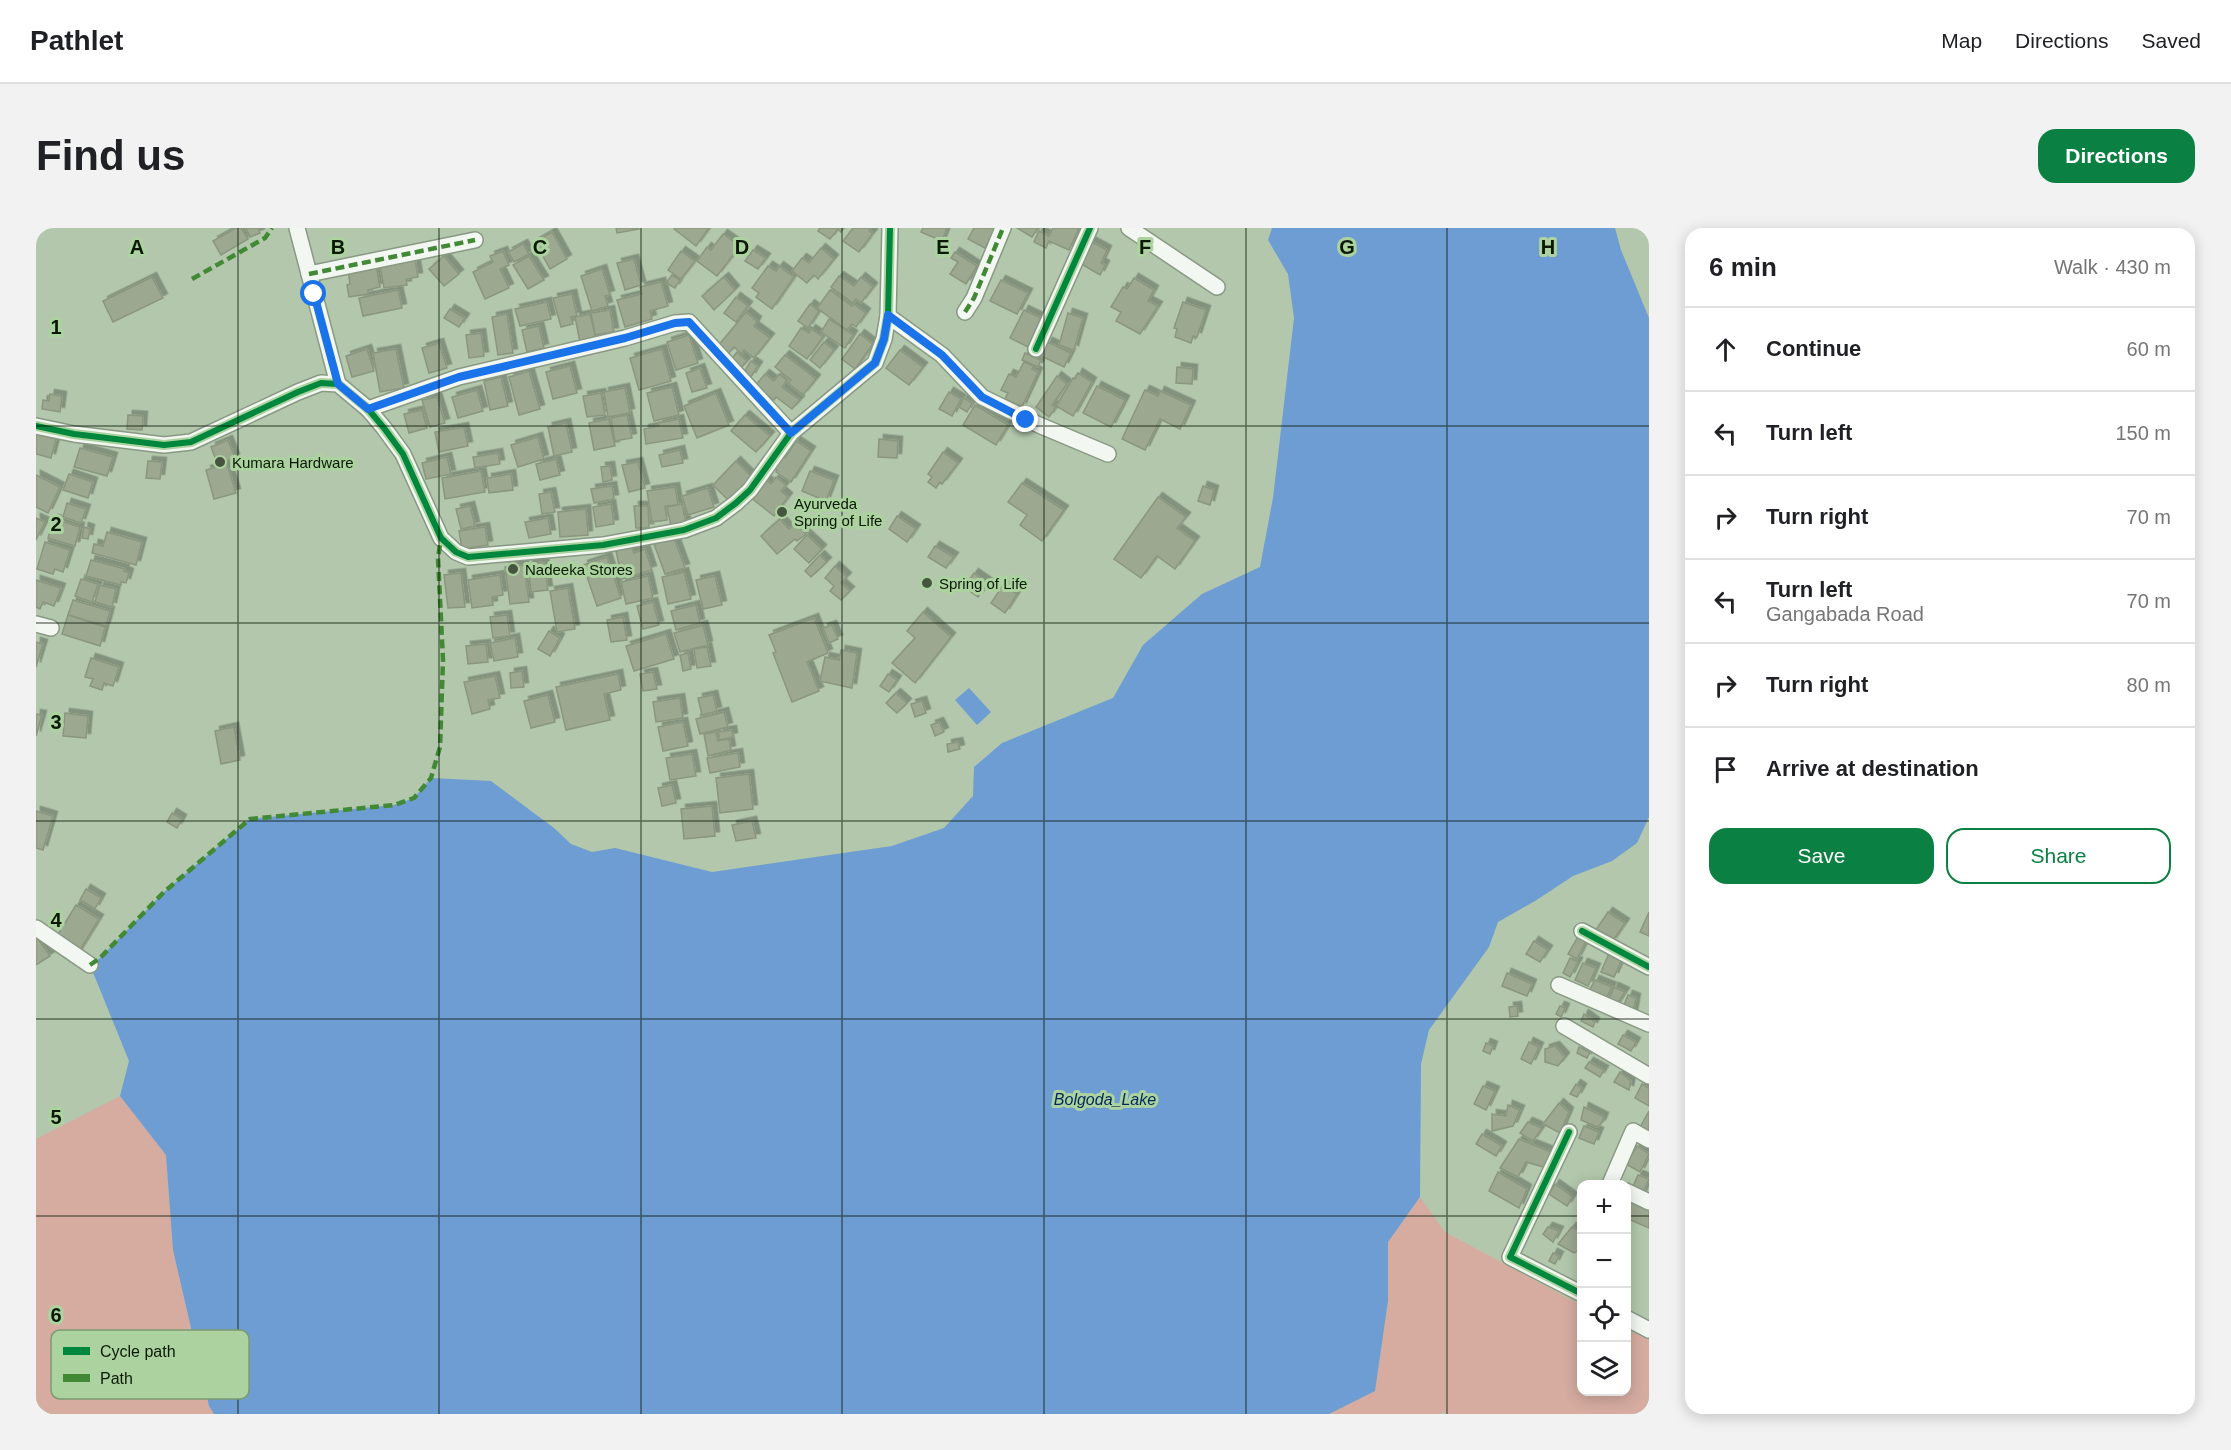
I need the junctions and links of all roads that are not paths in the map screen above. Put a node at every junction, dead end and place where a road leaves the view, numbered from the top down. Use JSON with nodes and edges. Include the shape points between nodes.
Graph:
{"nodes":[{"id":1,"x":297,"y":228,"type":"edge"},
{"id":2,"x":890,"y":228,"type":"edge"},
{"id":3,"x":1003,"y":228,"type":"edge"},
{"id":4,"x":1090,"y":228,"type":"edge"},
{"id":5,"x":1130,"y":228,"type":"edge"},
{"id":6,"x":475,"y":240,"type":"dead end"},
{"id":7,"x":309,"y":273,"type":"junction"},
{"id":8,"x":1217,"y":288,"type":"dead end"},
{"id":9,"x":965,"y":312,"type":"dead end"},
{"id":10,"x":888,"y":315,"type":"junction"},
{"id":11,"x":1036,"y":349,"type":"dead end"},
{"id":12,"x":338,"y":384,"type":"junction"},
{"id":13,"x":368,"y":409,"type":"junction"},
{"id":14,"x":36,"y":426,"type":"edge"},
{"id":15,"x":791,"y":433,"type":"junction"},
{"id":16,"x":1108,"y":454,"type":"dead end"},
{"id":17,"x":36,"y":928,"type":"edge"},
{"id":18,"x":1582,"y":931,"type":"dead end"},
{"id":19,"x":90,"y":965,"type":"dead end"},
{"id":20,"x":1649,"y":967,"type":"edge"},
{"id":21,"x":1559,"y":985,"type":"dead end"},
{"id":22,"x":1649,"y":1024,"type":"edge"},
{"id":23,"x":1564,"y":1026,"type":"dead end"},
{"id":24,"x":1649,"y":1077,"type":"edge"},
{"id":25,"x":1569,"y":1132,"type":"dead end"},
{"id":26,"x":1649,"y":1140,"type":"edge"},
{"id":27,"x":1613,"y":1180,"type":"edge"},
{"id":28,"x":1631,"y":1193,"type":"edge"},
{"id":29,"x":1649,"y":1202,"type":"edge"},
{"id":30,"x":1577,"y":1292,"type":"edge"},
{"id":31,"x":1631,"y":1321,"type":"edge"},
{"id":32,"x":1649,"y":1330,"type":"edge"}],
"edges":[{"from":1,"to":7,"type":"street"},
{"from":2,"to":10,"type":"street"},
{"from":3,"to":9,"type":"street"},
{"from":4,"to":11,"type":"street"},
{"from":5,"to":8,"type":"street"},
{"from":6,"to":7,"type":"street"},
{"from":7,"to":12,"type":"street"},
{"from":10,"to":15,"type":"street","via":[[875,363]]},
{"from":10,"to":16,"type":"street","via":[[942,355],[982,397]]},
{"from":12,"to":13,"type":"street"},
{"from":12,"to":14,"type":"street","via":[[321,383],[298,392],[192,442],[164,445]]},
{"from":13,"to":15,"type":"street","via":[[459,377],[689,322]]},
{"from":13,"to":15,"type":"street","via":[[403,454],[441,538],[468,557],[603,545],[684,530],[716,518],[750,490]]},
{"from":17,"to":19,"type":"street"},
{"from":18,"to":20,"type":"street"},
{"from":21,"to":22,"type":"street"},
{"from":23,"to":24,"type":"street"},
{"from":25,"to":30,"type":"street","via":[[1510,1257]]},
{"from":26,"to":27,"type":"street","via":[[1633,1131]]},
{"from":28,"to":29,"type":"street"},
{"from":31,"to":32,"type":"street"}]}
